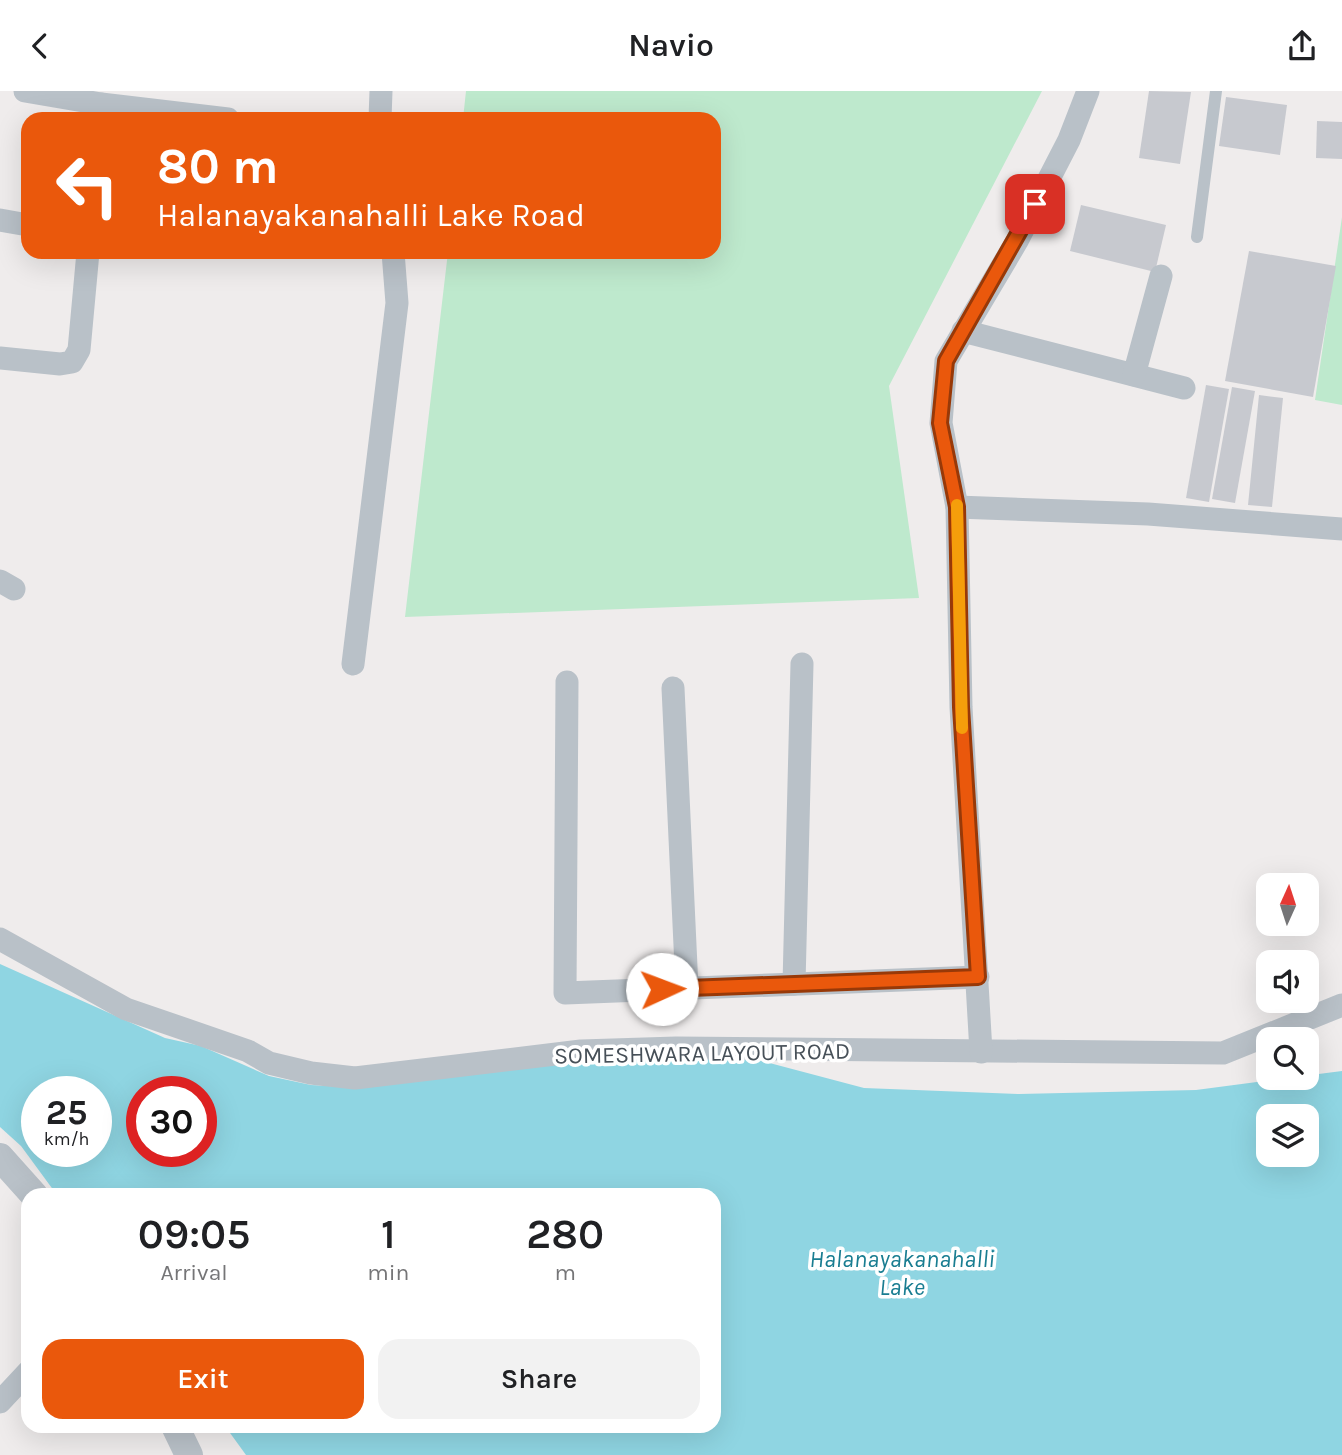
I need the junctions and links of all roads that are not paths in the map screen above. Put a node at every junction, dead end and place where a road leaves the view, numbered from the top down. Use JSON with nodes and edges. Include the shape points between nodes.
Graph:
{"nodes":[{"id":1,"x":26,"y":91,"type":"edge"},
{"id":2,"x":381,"y":91,"type":"edge"},
{"id":3,"x":1088,"y":91,"type":"edge"},
{"id":4,"x":1216,"y":91,"type":"edge"},
{"id":5,"x":100,"y":111,"type":"edge"},
{"id":6,"x":380,"y":112,"type":"edge"},
{"id":7,"x":0,"y":220,"type":"edge"},
{"id":8,"x":21,"y":224,"type":"edge"},
{"id":9,"x":1197,"y":237,"type":"dead end"},
{"id":10,"x":87,"y":259,"type":"edge"},
{"id":11,"x":394,"y":259,"type":"edge"},
{"id":12,"x":1161,"y":276,"type":"dead end"},
{"id":13,"x":963,"y":331,"type":"junction"},
{"id":14,"x":0,"y":358,"type":"edge"},
{"id":15,"x":1134,"y":375,"type":"junction"},
{"id":16,"x":1184,"y":388,"type":"dead end"},
{"id":17,"x":957,"y":507,"type":"junction"},
{"id":18,"x":1342,"y":529,"type":"edge"},
{"id":19,"x":353,"y":664,"type":"dead end"},
{"id":20,"x":802,"y":664,"type":"dead end"},
{"id":21,"x":568,"y":682,"type":"dead end"},
{"id":22,"x":673,"y":688,"type":"dead end"},
{"id":23,"x":0,"y":939,"type":"edge"},
{"id":24,"x":978,"y":977,"type":"junction"},
{"id":25,"x":794,"y":984,"type":"junction"},
{"id":26,"x":687,"y":988,"type":"junction"},
{"id":27,"x":1342,"y":1005,"type":"edge"},
{"id":28,"x":981,"y":1052,"type":"junction"},
{"id":29,"x":0,"y":1157,"type":"edge"},
{"id":30,"x":28,"y":1188,"type":"edge"},
{"id":31,"x":21,"y":1380,"type":"edge"},
{"id":32,"x":0,"y":1402,"type":"edge"},
{"id":33,"x":178,"y":1433,"type":"edge"},
{"id":34,"x":189,"y":1455,"type":"edge"}],
"edges":[{"from":1,"to":5,"type":"street"},
{"from":2,"to":6,"type":"street"},
{"from":3,"to":13,"type":"street","via":[[1069,140],[1017,240]]},
{"from":4,"to":9,"type":"lane"},
{"from":7,"to":8,"type":"street"},
{"from":10,"to":14,"type":"street","via":[[79,350],[72,362]]},
{"from":11,"to":19,"type":"street","via":[[397,303]]},
{"from":12,"to":15,"type":"street"},
{"from":13,"to":15,"type":"street"},
{"from":13,"to":17,"type":"street","via":[[946,361],[940,423]]},
{"from":15,"to":16,"type":"street"},
{"from":17,"to":18,"type":"street","via":[[1147,514]]},
{"from":17,"to":24,"type":"street","via":[[961,707]]},
{"from":20,"to":25,"type":"street"},
{"from":21,"to":26,"type":"street","via":[[565,992]]},
{"from":22,"to":26,"type":"street"},
{"from":23,"to":28,"type":"street","name":"SOMESHWARA LAYOUT ROAD","via":[[126,1009],[248,1051],[269,1063],[311,1073],[355,1077],[581,1051],[768,1047]]},
{"from":24,"to":25,"type":"street"},
{"from":24,"to":28,"type":"street"},
{"from":25,"to":26,"type":"street"},
{"from":27,"to":28,"type":"street","name":"SOMESHWARA LAYOUT ROAD","via":[[1223,1053]]},
{"from":29,"to":30,"type":"street"},
{"from":31,"to":32,"type":"street"},
{"from":33,"to":34,"type":"street"}]}
